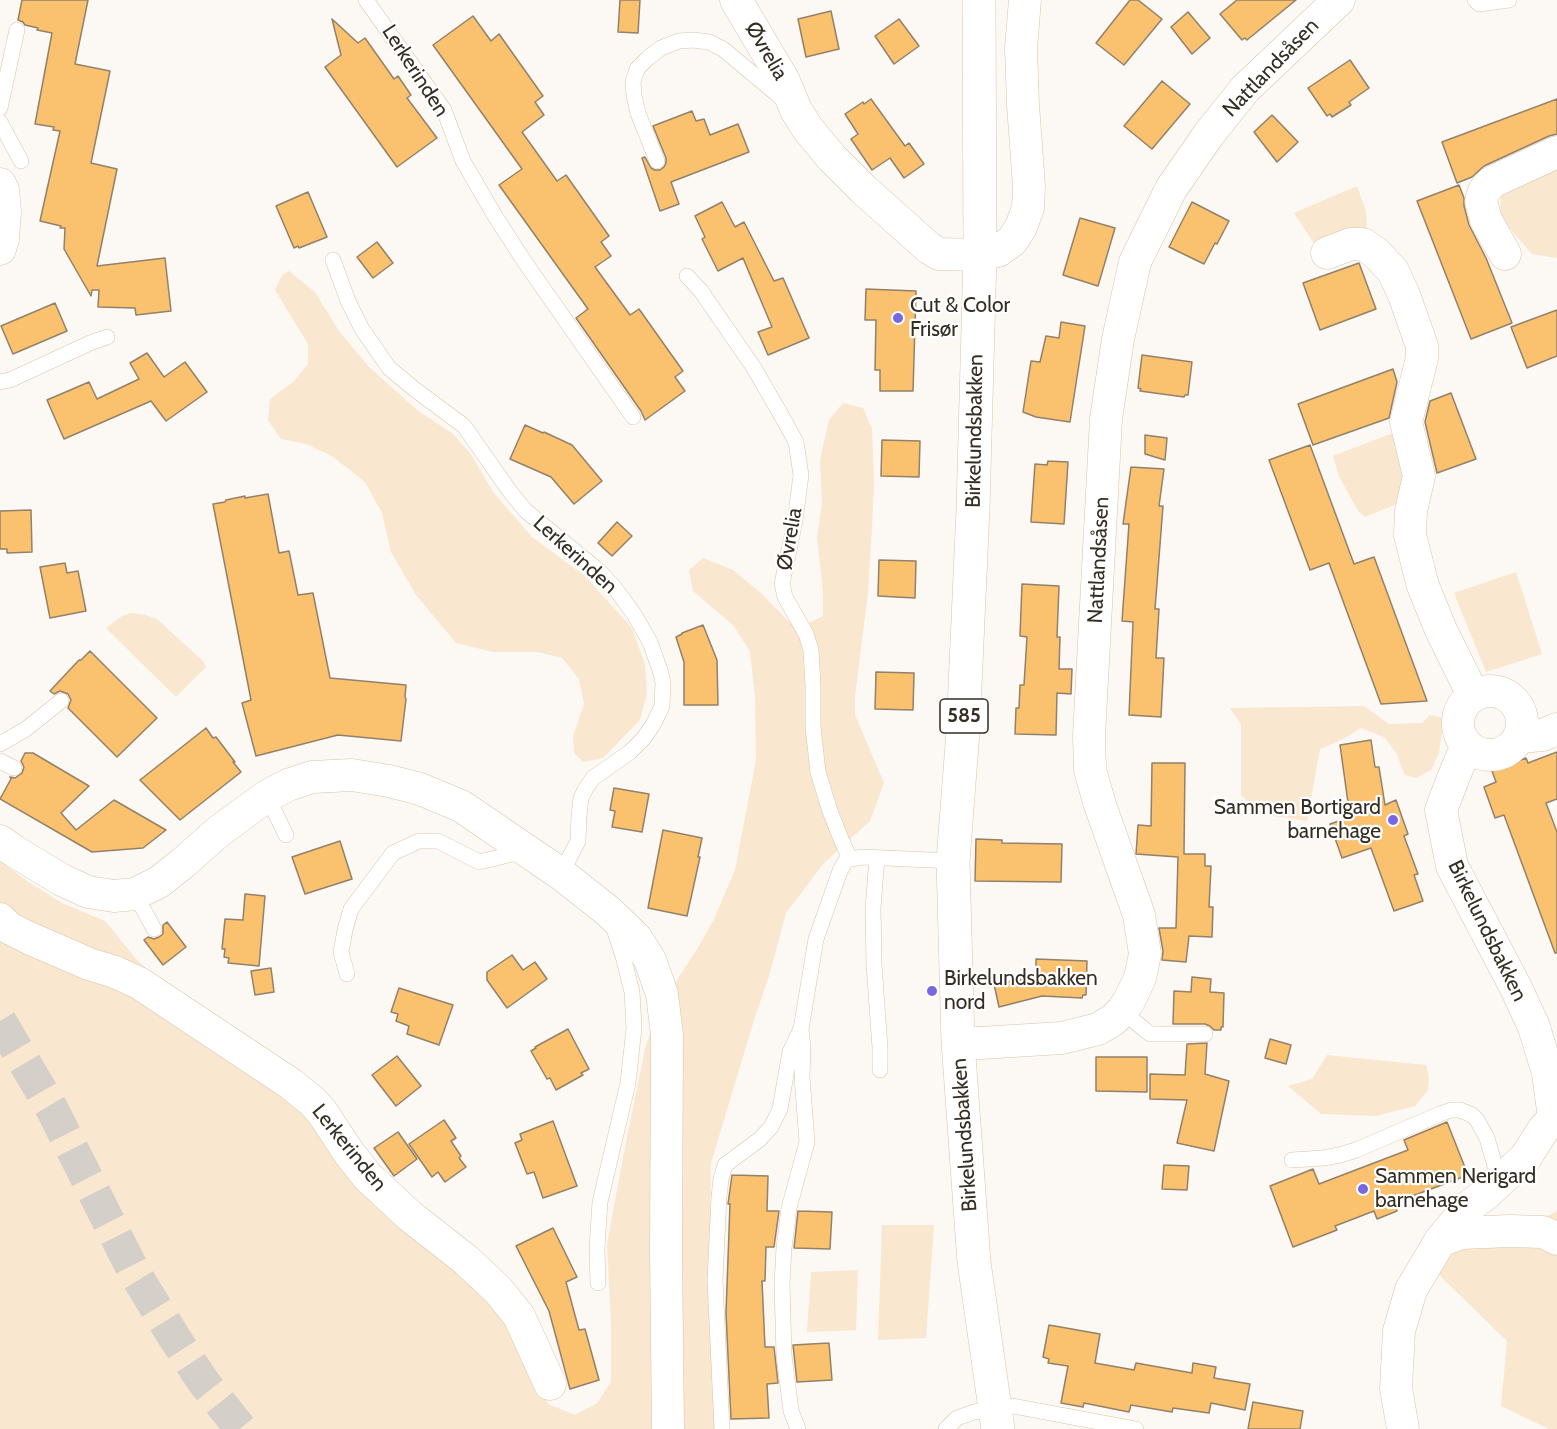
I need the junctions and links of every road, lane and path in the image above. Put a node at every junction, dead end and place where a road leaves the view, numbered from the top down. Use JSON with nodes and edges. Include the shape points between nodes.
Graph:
{"nodes":[{"id":1,"x":366,"y":0,"type":"edge"},
{"id":2,"x":736,"y":0,"type":"edge"},
{"id":3,"x":979,"y":0,"type":"edge"},
{"id":4,"x":1025,"y":0,"type":"edge"},
{"id":5,"x":1339,"y":0,"type":"edge"},
{"id":6,"x":1475,"y":0,"type":"edge"},
{"id":7,"x":1509,"y":0,"type":"edge"},
{"id":8,"x":17,"y":30,"type":"dead end"},
{"id":9,"x":0,"y":108,"type":"edge"},
{"id":10,"x":796,"y":110,"type":"junction"},
{"id":11,"x":0,"y":122,"type":"edge"},
{"id":12,"x":1557,"y":152,"type":"edge"},
{"id":13,"x":21,"y":161,"type":"dead end"},
{"id":14,"x":657,"y":161,"type":"dead end"},
{"id":15,"x":0,"y":184,"type":"edge"},
{"id":16,"x":0,"y":249,"type":"edge"},
{"id":17,"x":1327,"y":254,"type":"dead end"},
{"id":18,"x":1505,"y":254,"type":"dead end"},
{"id":19,"x":980,"y":255,"type":"junction"},
{"id":20,"x":333,"y":261,"type":"dead end"},
{"id":21,"x":687,"y":276,"type":"dead end"},
{"id":22,"x":107,"y":337,"type":"dead end"},
{"id":23,"x":0,"y":382,"type":"edge"},
{"id":24,"x":633,"y":417,"type":"dead end"},
{"id":25,"x":1473,"y":696,"type":"junction"},
{"id":26,"x":61,"y":700,"type":"dead end"},
{"id":27,"x":1557,"y":729,"type":"edge"},
{"id":28,"x":1520,"y":737,"type":"junction"},
{"id":29,"x":0,"y":744,"type":"edge"},
{"id":30,"x":1467,"y":745,"type":"junction"},
{"id":31,"x":0,"y":761,"type":"edge"},
{"id":32,"x":14,"y":768,"type":"dead end"},
{"id":33,"x":267,"y":796,"type":"junction"},
{"id":34,"x":286,"y":835,"type":"dead end"},
{"id":35,"x":527,"y":851,"type":"junction"},
{"id":36,"x":5,"y":855,"type":"edge"},
{"id":37,"x":877,"y":858,"type":"junction"},
{"id":38,"x":850,"y":859,"type":"junction"},
{"id":39,"x":953,"y":861,"type":"junction"},
{"id":40,"x":561,"y":874,"type":"junction"},
{"id":41,"x":135,"y":894,"type":"junction"},
{"id":42,"x":608,"y":911,"type":"junction"},
{"id":43,"x":0,"y":919,"type":"edge"},
{"id":44,"x":154,"y":929,"type":"dead end"},
{"id":45,"x":347,"y":974,"type":"dead end"},
{"id":46,"x":1122,"y":1011,"type":"junction"},
{"id":47,"x":801,"y":1029,"type":"junction"},
{"id":48,"x":1205,"y":1034,"type":"dead end"},
{"id":49,"x":958,"y":1042,"type":"junction"},
{"id":50,"x":880,"y":1070,"type":"dead end"},
{"id":51,"x":1555,"y":1118,"type":"edge"},
{"id":52,"x":1292,"y":1160,"type":"dead end"},
{"id":53,"x":1487,"y":1193,"type":"junction"},
{"id":54,"x":1557,"y":1239,"type":"edge"},
{"id":55,"x":1440,"y":1241,"type":"junction"},
{"id":56,"x":598,"y":1283,"type":"dead end"},
{"id":57,"x":550,"y":1384,"type":"dead end"},
{"id":58,"x":996,"y":1419,"type":"edge"},
{"id":59,"x":668,"y":1429,"type":"edge"},
{"id":60,"x":722,"y":1429,"type":"edge"},
{"id":61,"x":798,"y":1429,"type":"edge"},
{"id":62,"x":946,"y":1429,"type":"edge"},
{"id":63,"x":1136,"y":1429,"type":"edge"},
{"id":64,"x":1403,"y":1429,"type":"edge"}],
"edges":[{"from":1,"to":24,"type":"lane","name":"Lerkerinden","via":[[444,110],[463,161],[495,216]]},
{"from":2,"to":10,"type":"street","name":"Øvrelia","via":[[784,81]]},
{"from":3,"to":19,"type":"main road","name":"Birkelundsbakken","number":"585"},
{"from":4,"to":19,"type":"street","via":[[1021,48],[1028,208],[1012,241],[998,251]]},
{"from":5,"to":46,"type":"street","name":"Nattlandsåsen","via":[[1245,89],[1171,189],[1135,262],[1118,339],[1106,419],[1089,736],[1090,770],[1139,915],[1145,954],[1140,978]]},
{"from":6,"to":7,"type":"lane","via":[[1479,4]]},
{"from":8,"to":9,"type":"lane"},
{"from":10,"to":14,"type":"lane","via":[[723,49],[709,42],[679,41],[648,58],[637,69],[633,82],[638,113]]},
{"from":10,"to":19,"type":"street","name":"Øvrelia","via":[[832,158],[929,248],[939,254]]},
{"from":11,"to":13,"type":"lane"},
{"from":12,"to":18,"type":"street","via":[[1492,182],[1484,191],[1481,201],[1486,220]]},
{"from":15,"to":16,"type":"street","via":[[4,212]]},
{"from":17,"to":25,"type":"street","via":[[1352,244],[1363,244],[1376,253],[1393,271],[1422,346],[1406,423],[1419,476],[1410,535],[1423,586]]},
{"from":19,"to":39,"type":"main road","name":"Birkelundsbakken","number":"585","via":[[965,696]]},
{"from":20,"to":40,"type":"lane","name":"Lerkerinden","via":[[352,310],[389,368],[464,426],[526,511],[614,587],[650,642],[663,683],[662,706],[643,739],[593,778],[586,788],[581,798],[578,841]]},
{"from":21,"to":38,"type":"lane","name":"Øvrelia","via":[[754,368],[796,442],[801,475],[782,584],[811,650],[818,772]]},
{"from":22,"to":23,"type":"lane"},
{"from":25,"to":28,"type":"street","via":[[1493,691],[1512,699],[1522,716]]},
{"from":25,"to":30,"type":"street","via":[[1459,719]]},
{"from":26,"to":29,"type":"lane","via":[[26,729]]},
{"from":27,"to":28,"type":"street"},
{"from":28,"to":30,"type":"street","via":[[1514,745],[1496,754],[1485,754]]},
{"from":30,"to":51,"type":"street","name":"Birkelundsbakken","via":[[1441,810],[1452,866],[1534,1027],[1548,1073]]},
{"from":31,"to":32,"type":"lane"},
{"from":33,"to":34,"type":"lane"},
{"from":33,"to":35,"type":"street","via":[[312,777],[352,775],[389,781],[460,806]]},
{"from":33,"to":41,"type":"street","via":[[218,831],[159,882]]},
{"from":35,"to":40,"type":"street"},
{"from":35,"to":45,"type":"lane","via":[[479,862],[438,841],[419,841],[393,853],[351,909],[341,952]]},
{"from":36,"to":41,"type":"street","via":[[88,892]]},
{"from":37,"to":38,"type":"lane"},
{"from":37,"to":39,"type":"lane"},
{"from":37,"to":50,"type":"lane","via":[[873,908]]},
{"from":38,"to":47,"type":"lane","via":[[840,871],[819,928]]},
{"from":39,"to":49,"type":"main road","name":"Birkelundsbakken","number":"585"},
{"from":40,"to":42,"type":"street"},
{"from":41,"to":44,"type":"lane"},
{"from":42,"to":56,"type":"lane","via":[[632,992],[634,1028],[628,1083],[600,1202]]},
{"from":42,"to":59,"type":"street","via":[[636,938],[650,960],[663,994],[667,1035]]},
{"from":43,"to":57,"type":"street","name":"Lerkerinden","via":[[29,938],[139,983],[312,1101],[368,1177],[498,1290],[519,1316]]},
{"from":46,"to":48,"type":"lane","via":[[1149,1034]]},
{"from":46,"to":49,"type":"street","name":"Nattlandsåsen","via":[[1098,1029],[1062,1038]]},
{"from":47,"to":60,"type":"lane","via":[[790,1052],[780,1109],[771,1127],[725,1165],[721,1179],[715,1280]]},
{"from":47,"to":61,"type":"lane","via":[[807,1142],[789,1208],[782,1284],[784,1355],[791,1411]]},
{"from":49,"to":58,"type":"main road","name":"Birkelundsbakken","number":"585","via":[[974,1262]]},
{"from":51,"to":53,"type":"street","name":"Birkelundsbakken","via":[[1526,1157]]},
{"from":52,"to":53,"type":"lane","via":[[1331,1157],[1356,1150],[1440,1114],[1460,1110],[1477,1120],[1487,1138],[1495,1176]]},
{"from":53,"to":55,"type":"street","name":"Birkelundsbakken","via":[[1468,1207]]},
{"from":54,"to":55,"type":"street","via":[[1543,1232],[1510,1231],[1461,1233]]},
{"from":55,"to":64,"type":"street","name":"Birkelundsbakken","via":[[1411,1290],[1399,1331],[1396,1388]]},
{"from":58,"to":62,"type":"lane","via":[[957,1418]]},
{"from":58,"to":63,"type":"lane","via":[[1013,1406]]}]}
